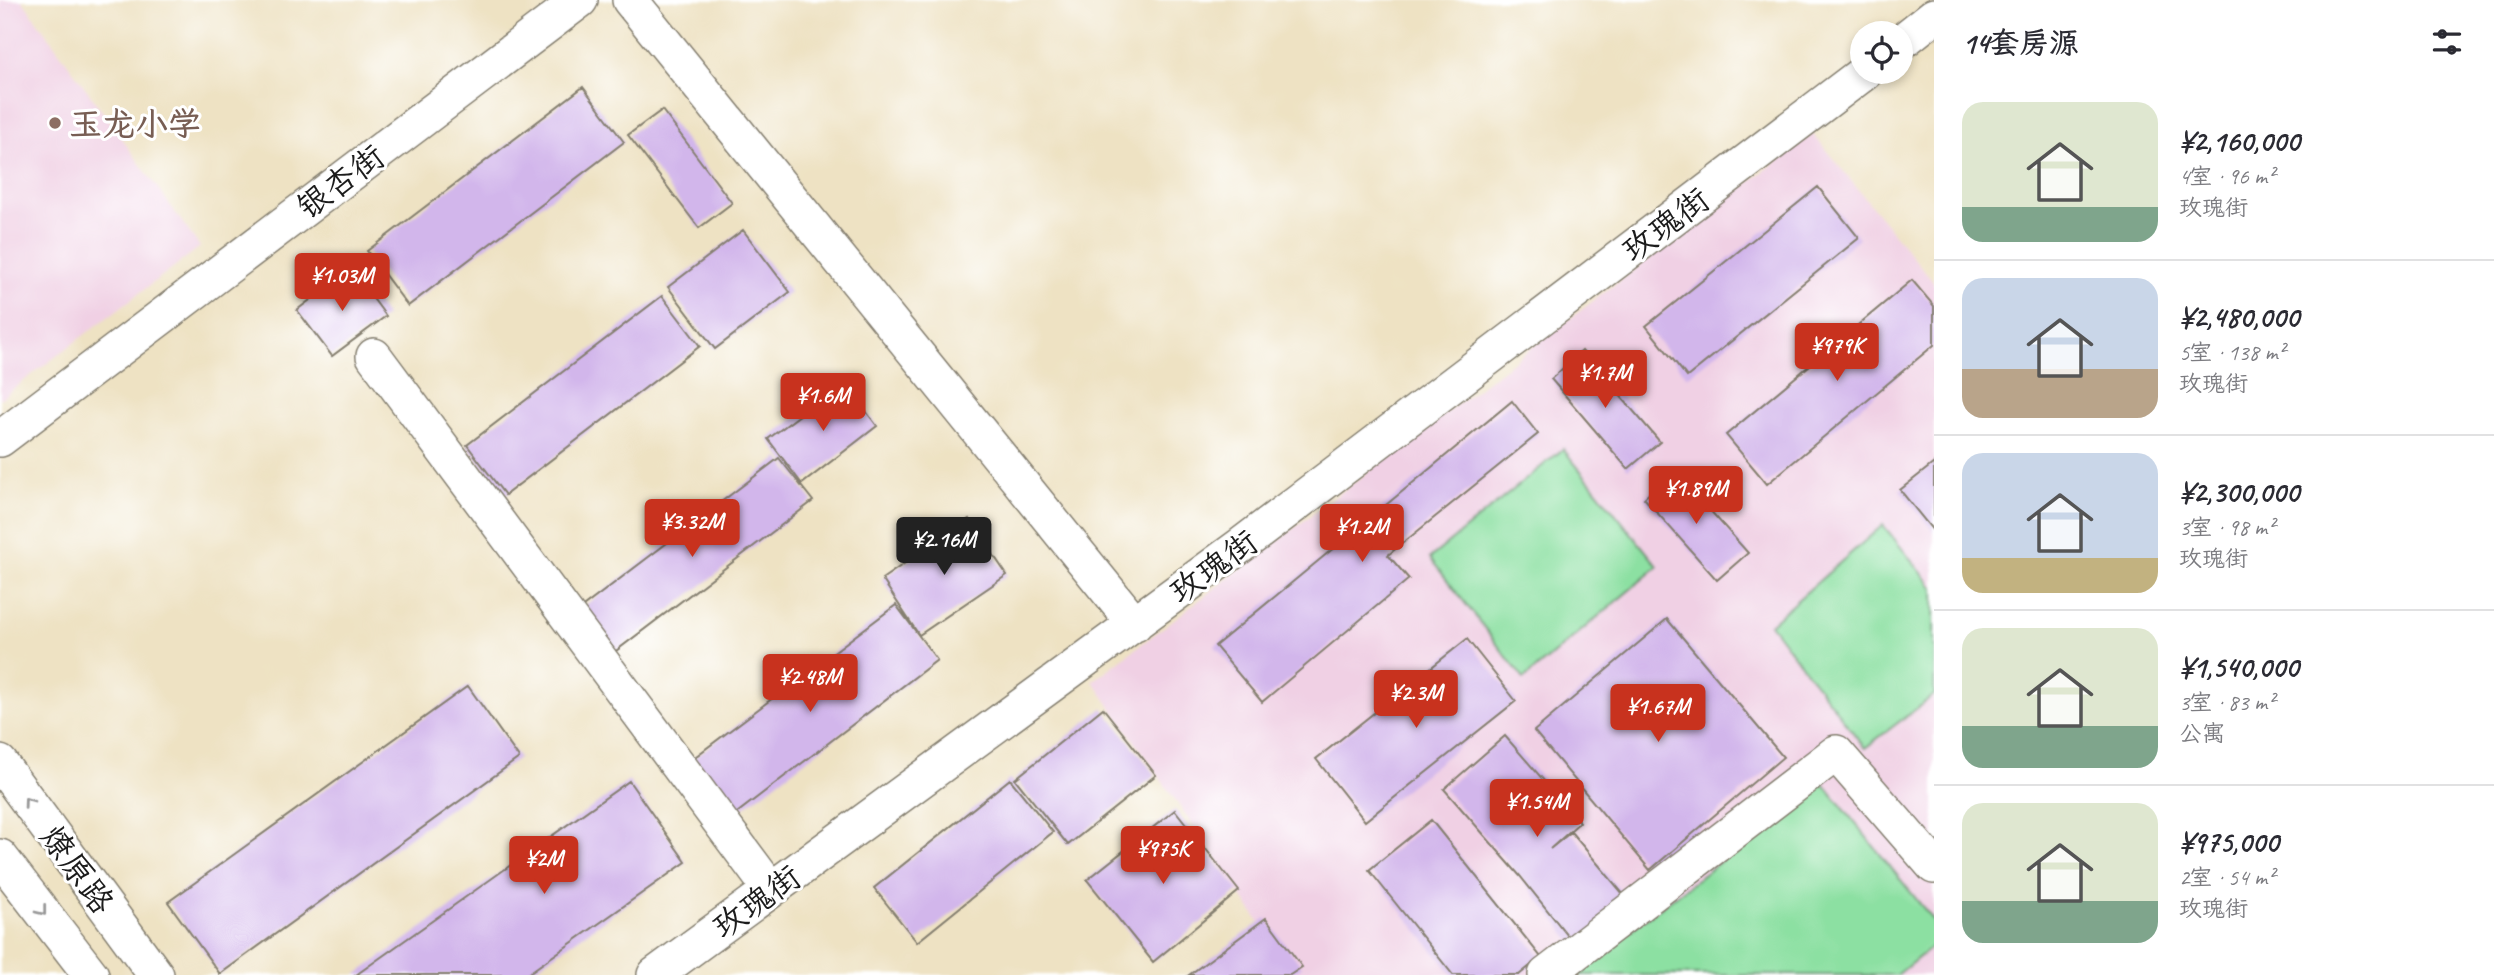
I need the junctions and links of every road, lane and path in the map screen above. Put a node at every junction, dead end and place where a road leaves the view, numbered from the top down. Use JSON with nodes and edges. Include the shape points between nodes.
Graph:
{"nodes":[{"id":1,"x":580,"y":0,"type":"edge"},
{"id":2,"x":630,"y":0,"type":"edge"},
{"id":3,"x":1934,"y":16,"type":"edge"},
{"id":4,"x":1913,"y":33,"type":"edge"},
{"id":5,"x":1850,"y":83,"type":"edge"},
{"id":6,"x":374,"y":356,"type":"dead end"},
{"id":7,"x":0,"y":439,"type":"edge"},
{"id":8,"x":1135,"y":624,"type":"junction"},
{"id":9,"x":0,"y":763,"type":"edge"},
{"id":10,"x":0,"y":856,"type":"edge"},
{"id":11,"x":1934,"y":866,"type":"edge"},
{"id":12,"x":771,"y":890,"type":"junction"},
{"id":13,"x":91,"y":975,"type":"edge"},
{"id":14,"x":156,"y":975,"type":"edge"},
{"id":15,"x":655,"y":975,"type":"edge"},
{"id":16,"x":1546,"y":975,"type":"edge"}],
"edges":[{"from":1,"to":7,"type":"street","name":"银杏街"},
{"from":2,"to":8,"type":"street"},
{"from":3,"to":4,"type":"street"},
{"from":5,"to":8,"type":"street","name":"玫瑰街"},
{"from":6,"to":12,"type":"street"},
{"from":8,"to":12,"type":"street","name":"玫瑰街"},
{"from":14,"to":9,"type":"street","name":"燎原路","one_way":true},
{"from":10,"to":13,"type":"street","name":"燎原路","one_way":true},
{"from":11,"to":16,"type":"street","via":[[1836,753]]},
{"from":12,"to":15,"type":"street","name":"玫瑰街"}]}
